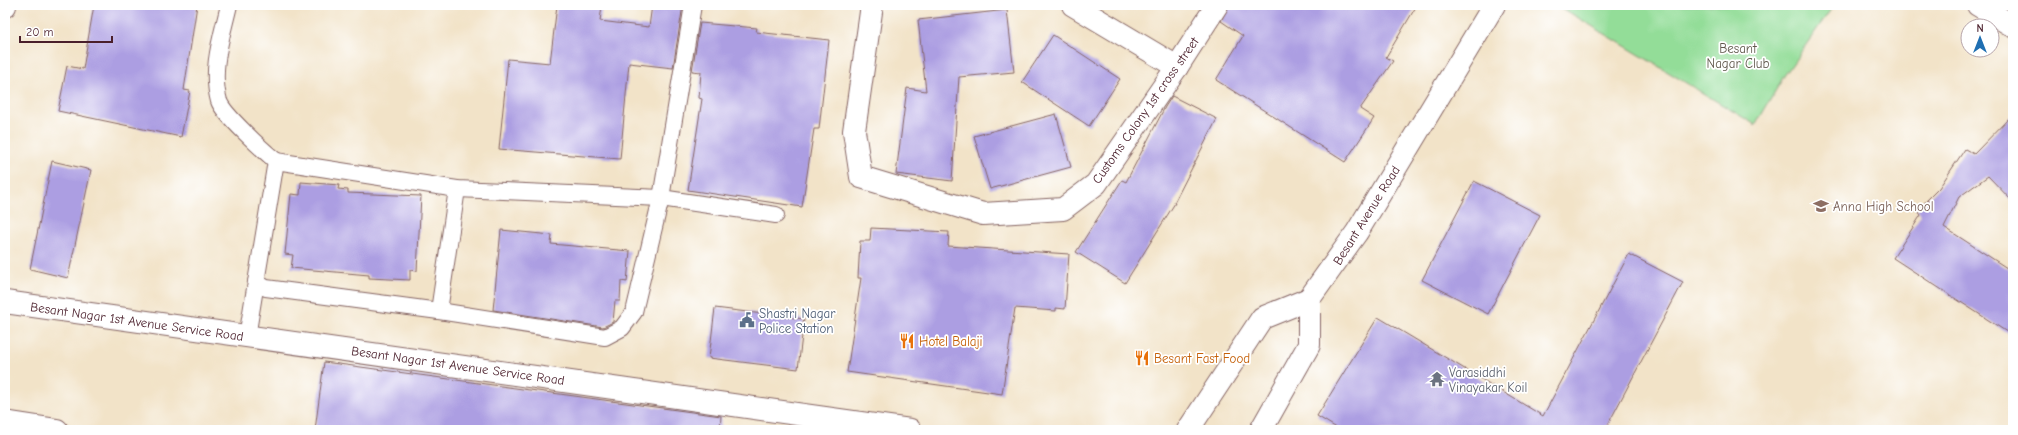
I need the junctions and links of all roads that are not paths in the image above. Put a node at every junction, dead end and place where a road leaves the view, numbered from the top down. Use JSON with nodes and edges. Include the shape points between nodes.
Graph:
{"nodes":[{"id":1,"x":229,"y":5,"type":"edge"},
{"id":2,"x":693,"y":5,"type":"edge"},
{"id":3,"x":872,"y":5,"type":"edge"},
{"id":4,"x":1073,"y":5,"type":"edge"},
{"id":5,"x":1217,"y":5,"type":"edge"},
{"id":6,"x":1494,"y":5,"type":"edge"},
{"id":7,"x":1978,"y":5,"type":"edge"},
{"id":8,"x":2013,"y":26,"type":"edge"},
{"id":9,"x":1178,"y":67,"type":"junction"},
{"id":10,"x":276,"y":161,"type":"junction"},
{"id":11,"x":457,"y":189,"type":"junction"},
{"id":12,"x":661,"y":198,"type":"junction"},
{"id":13,"x":776,"y":215,"type":"dead end"},
{"id":14,"x":256,"y":282,"type":"junction"},
{"id":15,"x":1309,"y":299,"type":"junction"},
{"id":16,"x":5,"y":302,"type":"edge"},
{"id":17,"x":439,"y":311,"type":"junction"},
{"id":18,"x":247,"y":337,"type":"junction"},
{"id":19,"x":5,"y":422,"type":"edge"},
{"id":20,"x":57,"y":430,"type":"edge"},
{"id":21,"x":910,"y":430,"type":"edge"},
{"id":22,"x":1188,"y":430,"type":"edge"},
{"id":23,"x":1261,"y":430,"type":"edge"}],
"edges":[{"from":1,"to":10,"type":"lane","via":[[215,63],[219,102],[242,129]]},
{"from":2,"to":12,"type":"lane"},
{"from":3,"to":9,"type":"street","name":"Customs Colony 1st cross street","via":[[854,131],[861,177],[984,214],[1063,209],[1096,184]]},
{"from":4,"to":9,"type":"street"},
{"from":5,"to":9,"type":"street","name":"Customs Colony 1st cross street"},
{"from":6,"to":15,"type":"street","name":"Besant Avenue Road","via":[[1357,232]]},
{"from":7,"to":8,"type":"street"},
{"from":10,"to":11,"type":"lane"},
{"from":10,"to":14,"type":"lane"},
{"from":11,"to":12,"type":"lane"},
{"from":11,"to":17,"type":"lane"},
{"from":12,"to":13,"type":"lane"},
{"from":12,"to":17,"type":"lane","via":[[634,312],[622,328],[605,337]]},
{"from":14,"to":17,"type":"lane","via":[[266,288]]},
{"from":14,"to":18,"type":"lane"},
{"from":15,"to":22,"type":"street","via":[[1262,318]]},
{"from":15,"to":23,"type":"street","via":[[1309,345]]},
{"from":16,"to":18,"type":"street","name":"Besant Nagar 1st Avenue Service Road"},
{"from":18,"to":21,"type":"street","name":"Besant Nagar 1st Avenue Service Road"},
{"from":19,"to":20,"type":"street"}]}
